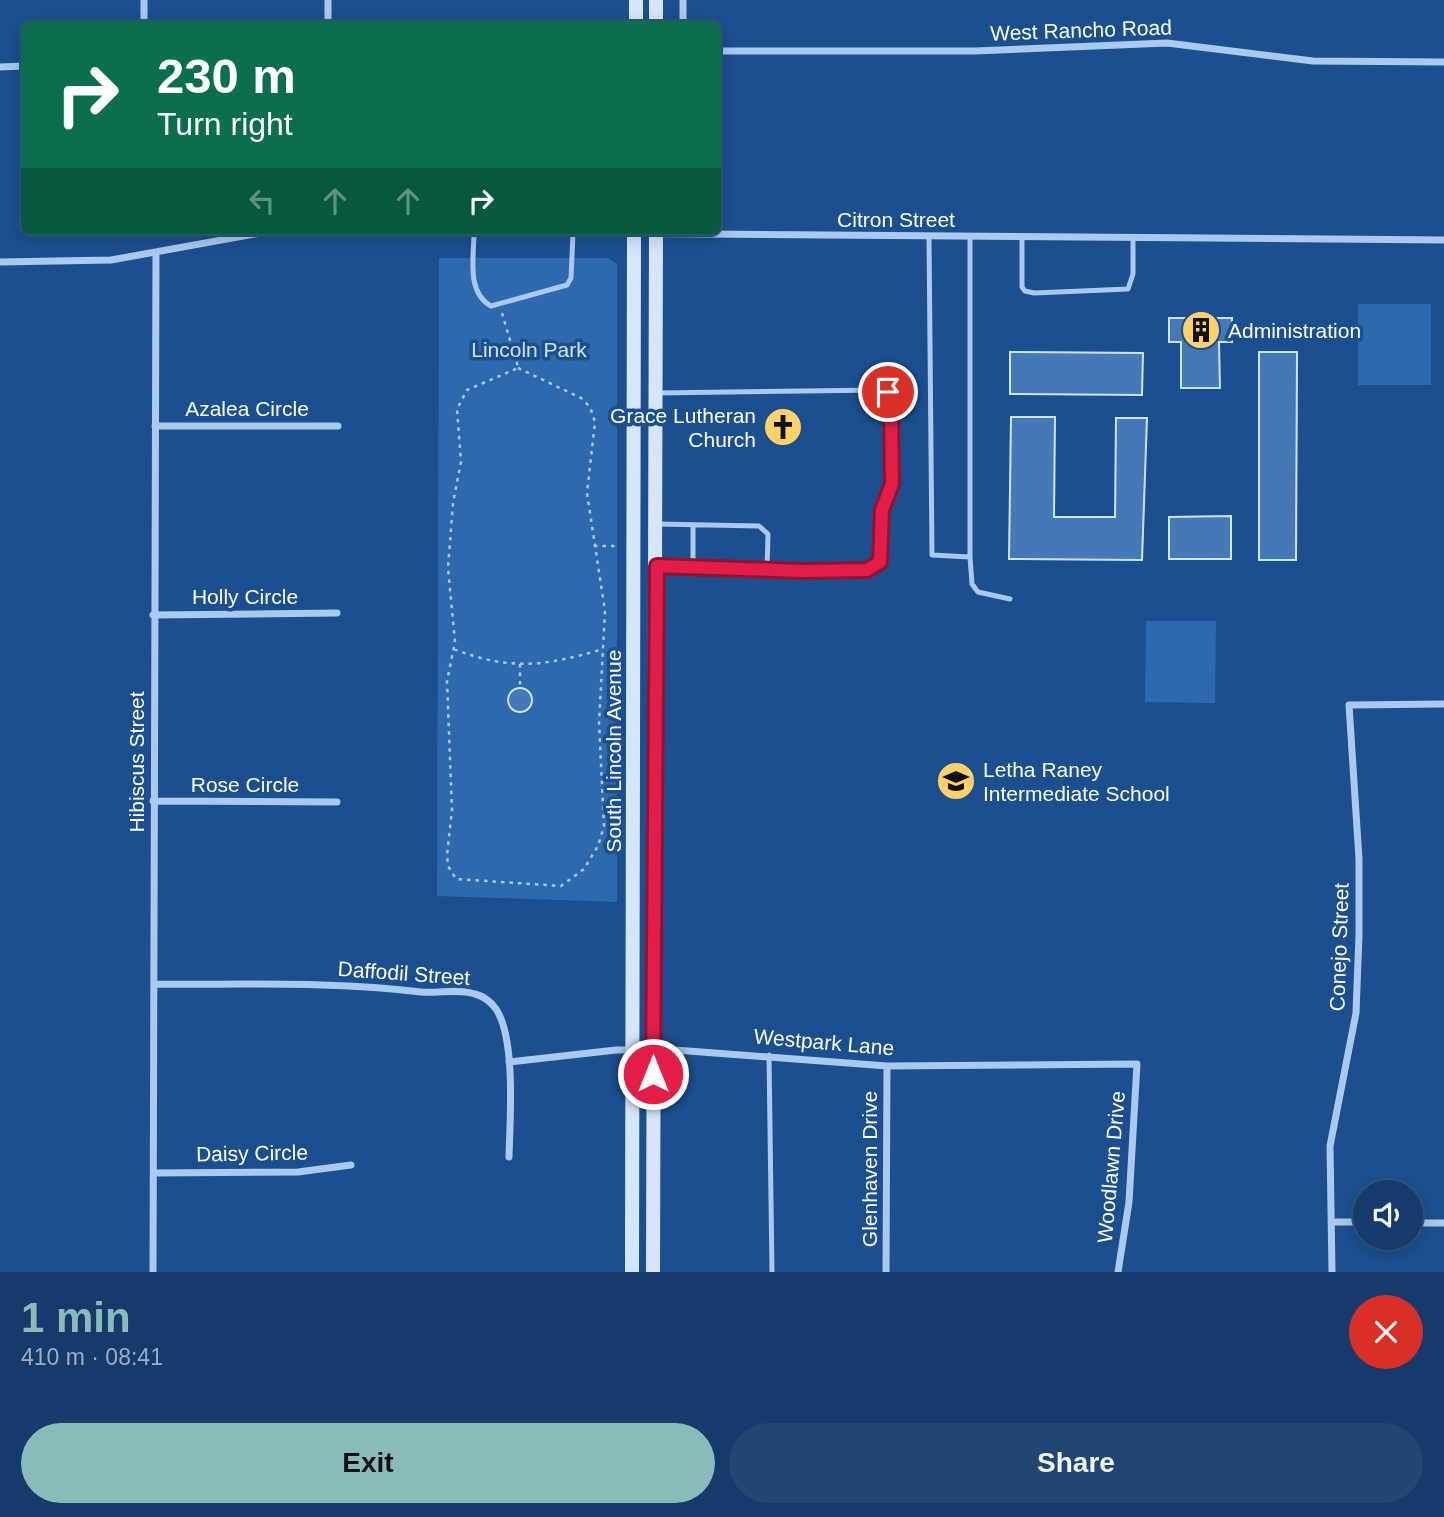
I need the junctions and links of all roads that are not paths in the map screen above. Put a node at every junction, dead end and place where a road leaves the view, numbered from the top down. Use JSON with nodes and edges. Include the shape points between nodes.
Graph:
{"nodes":[{"id":1,"x":144,"y":0,"type":"edge"},
{"id":2,"x":328,"y":0,"type":"edge"},
{"id":3,"x":636,"y":0,"type":"edge"},
{"id":4,"x":656,"y":0,"type":"edge"},
{"id":5,"x":683,"y":0,"type":"edge"},
{"id":6,"x":144,"y":21,"type":"edge"},
{"id":7,"x":328,"y":21,"type":"edge"},
{"id":8,"x":635,"y":21,"type":"edge"},
{"id":9,"x":656,"y":21,"type":"edge"},
{"id":10,"x":683,"y":21,"type":"edge"},
{"id":11,"x":721,"y":51,"type":"edge"},
{"id":12,"x":1444,"y":62,"type":"edge"},
{"id":13,"x":21,"y":66,"type":"edge"},
{"id":14,"x":0,"y":67,"type":"edge"},
{"id":15,"x":721,"y":234,"type":"edge"},
{"id":16,"x":250,"y":235,"type":"edge"},
{"id":17,"x":474,"y":235,"type":"edge"},
{"id":18,"x":573,"y":235,"type":"edge"},
{"id":19,"x":634,"y":235,"type":"edge"},
{"id":20,"x":656,"y":235,"type":"edge"},
{"id":21,"x":929,"y":237,"type":"junction"},
{"id":22,"x":971,"y":237,"type":"junction"},
{"id":23,"x":1022,"y":237,"type":"junction"},
{"id":24,"x":1133,"y":238,"type":"junction"},
{"id":25,"x":1444,"y":240,"type":"edge"},
{"id":26,"x":156,"y":252,"type":"junction"},
{"id":27,"x":0,"y":262,"type":"edge"},
{"id":28,"x":656,"y":393,"type":"junction"},
{"id":29,"x":155,"y":426,"type":"junction"},
{"id":30,"x":338,"y":426,"type":"dead end"},
{"id":31,"x":657,"y":524,"type":"junction"},
{"id":32,"x":693,"y":525,"type":"junction"},
{"id":33,"x":970,"y":556,"type":"junction"},
{"id":34,"x":657,"y":566,"type":"junction"},
{"id":35,"x":693,"y":567,"type":"junction"},
{"id":36,"x":767,"y":570,"type":"junction"},
{"id":37,"x":1010,"y":599,"type":"dead end"},
{"id":38,"x":337,"y":613,"type":"dead end"},
{"id":39,"x":153,"y":615,"type":"junction"},
{"id":40,"x":1444,"y":704,"type":"edge"},
{"id":41,"x":153,"y":801,"type":"junction"},
{"id":42,"x":337,"y":802,"type":"dead end"},
{"id":43,"x":155,"y":984,"type":"junction"},
{"id":44,"x":633,"y":1050,"type":"junction"},
{"id":45,"x":653,"y":1050,"type":"junction"},
{"id":46,"x":769,"y":1055,"type":"junction"},
{"id":47,"x":509,"y":1062,"type":"junction"},
{"id":48,"x":1137,"y":1064,"type":"joint"},
{"id":49,"x":887,"y":1066,"type":"junction"},
{"id":50,"x":509,"y":1157,"type":"dead end"},
{"id":51,"x":351,"y":1166,"type":"dead end"},
{"id":52,"x":154,"y":1172,"type":"junction"},
{"id":53,"x":1333,"y":1222,"type":"junction"},
{"id":54,"x":1353,"y":1222,"type":"edge"},
{"id":55,"x":1423,"y":1223,"type":"edge"},
{"id":56,"x":1444,"y":1223,"type":"edge"},
{"id":57,"x":153,"y":1272,"type":"edge"},
{"id":58,"x":632,"y":1272,"type":"edge"},
{"id":59,"x":653,"y":1272,"type":"edge"},
{"id":60,"x":772,"y":1272,"type":"edge"},
{"id":61,"x":886,"y":1272,"type":"edge"},
{"id":62,"x":1118,"y":1272,"type":"edge"},
{"id":63,"x":1332,"y":1272,"type":"edge"}],
"edges":[{"from":1,"to":6,"type":"street"},
{"from":2,"to":7,"type":"street"},
{"from":3,"to":8,"type":"main road"},
{"from":4,"to":9,"type":"main road"},
{"from":5,"to":10,"type":"street"},
{"from":11,"to":12,"type":"street","name":"West Rancho Road","via":[[975,51],[1167,43],[1313,61]]},
{"from":13,"to":14,"type":"street"},
{"from":15,"to":21,"type":"street","name":"Citron Street"},
{"from":16,"to":26,"type":"street"},
{"from":17,"to":18,"type":"lane","via":[[474,282],[491,306],[567,285]]},
{"from":19,"to":44,"type":"main road","name":"South Lincoln Avenue"},
{"from":20,"to":28,"type":"main road","name":"South Lincoln Avenue"},
{"from":21,"to":22,"type":"street","name":"Citron Street"},
{"from":21,"to":33,"type":"lane","via":[[932,555]]},
{"from":22,"to":23,"type":"street","name":"Citron Street"},
{"from":22,"to":33,"type":"lane"},
{"from":23,"to":24,"type":"street","name":"Citron Street"},
{"from":23,"to":24,"type":"lane","via":[[1022,287],[1034,293],[1128,289],[1133,274]]},
{"from":24,"to":25,"type":"street","name":"Citron Street"},
{"from":26,"to":27,"type":"street","via":[[111,260]]},
{"from":26,"to":29,"type":"street","name":"Hibiscus Street"},
{"from":28,"to":31,"type":"main road","name":"South Lincoln Avenue"},
{"from":28,"to":36,"type":"lane","via":[[883,390],[891,396],[892,484],[882,510],[880,562],[867,570]]},
{"from":29,"to":30,"type":"street","name":"Azalea Circle"},
{"from":29,"to":39,"type":"street","name":"Hibiscus Street"},
{"from":31,"to":32,"type":"lane"},
{"from":31,"to":34,"type":"main road","name":"South Lincoln Avenue"},
{"from":32,"to":35,"type":"lane"},
{"from":32,"to":36,"type":"lane","via":[[765,528]]},
{"from":33,"to":37,"type":"lane","via":[[972,584],[978,592]]},
{"from":34,"to":35,"type":"lane"},
{"from":34,"to":45,"type":"main road","name":"South Lincoln Avenue"},
{"from":35,"to":36,"type":"lane"},
{"from":38,"to":39,"type":"street","name":"Holly Circle"},
{"from":39,"to":41,"type":"street","name":"Hibiscus Street"},
{"from":40,"to":53,"type":"street","name":"Conejo Street","via":[[1349,705],[1359,859],[1357,987],[1330,1146]]},
{"from":41,"to":42,"type":"street","name":"Rose Circle"},
{"from":41,"to":43,"type":"street","name":"Hibiscus Street"},
{"from":43,"to":47,"type":"street","name":"Daffodil Street","via":[[358,985],[475,994],[497,1011]]},
{"from":43,"to":52,"type":"street","name":"Hibiscus Street"},
{"from":44,"to":45,"type":"street","name":"Westpark Lane"},
{"from":44,"to":47,"type":"street","name":"Westpark Lane"},
{"from":44,"to":58,"type":"main road","name":"South Lincoln Avenue"},
{"from":45,"to":46,"type":"street","name":"Westpark Lane"},
{"from":45,"to":59,"type":"main road","name":"South Lincoln Avenue"},
{"from":46,"to":49,"type":"street","name":"Westpark Lane"},
{"from":46,"to":60,"type":"lane"},
{"from":47,"to":50,"type":"street","name":"Daffodil Street"},
{"from":48,"to":49,"type":"street","name":"Westpark Lane"},
{"from":48,"to":62,"type":"street","name":"Woodlawn Drive","via":[[1129,1202]]},
{"from":49,"to":61,"type":"street","name":"Glenhaven Drive"},
{"from":51,"to":52,"type":"street","name":"Daisy Circle","via":[[298,1172]]},
{"from":52,"to":57,"type":"street","name":"Hibiscus Street"},
{"from":53,"to":54,"type":"street"},
{"from":53,"to":63,"type":"street","name":"Conejo Street"},
{"from":55,"to":56,"type":"street"}]}
